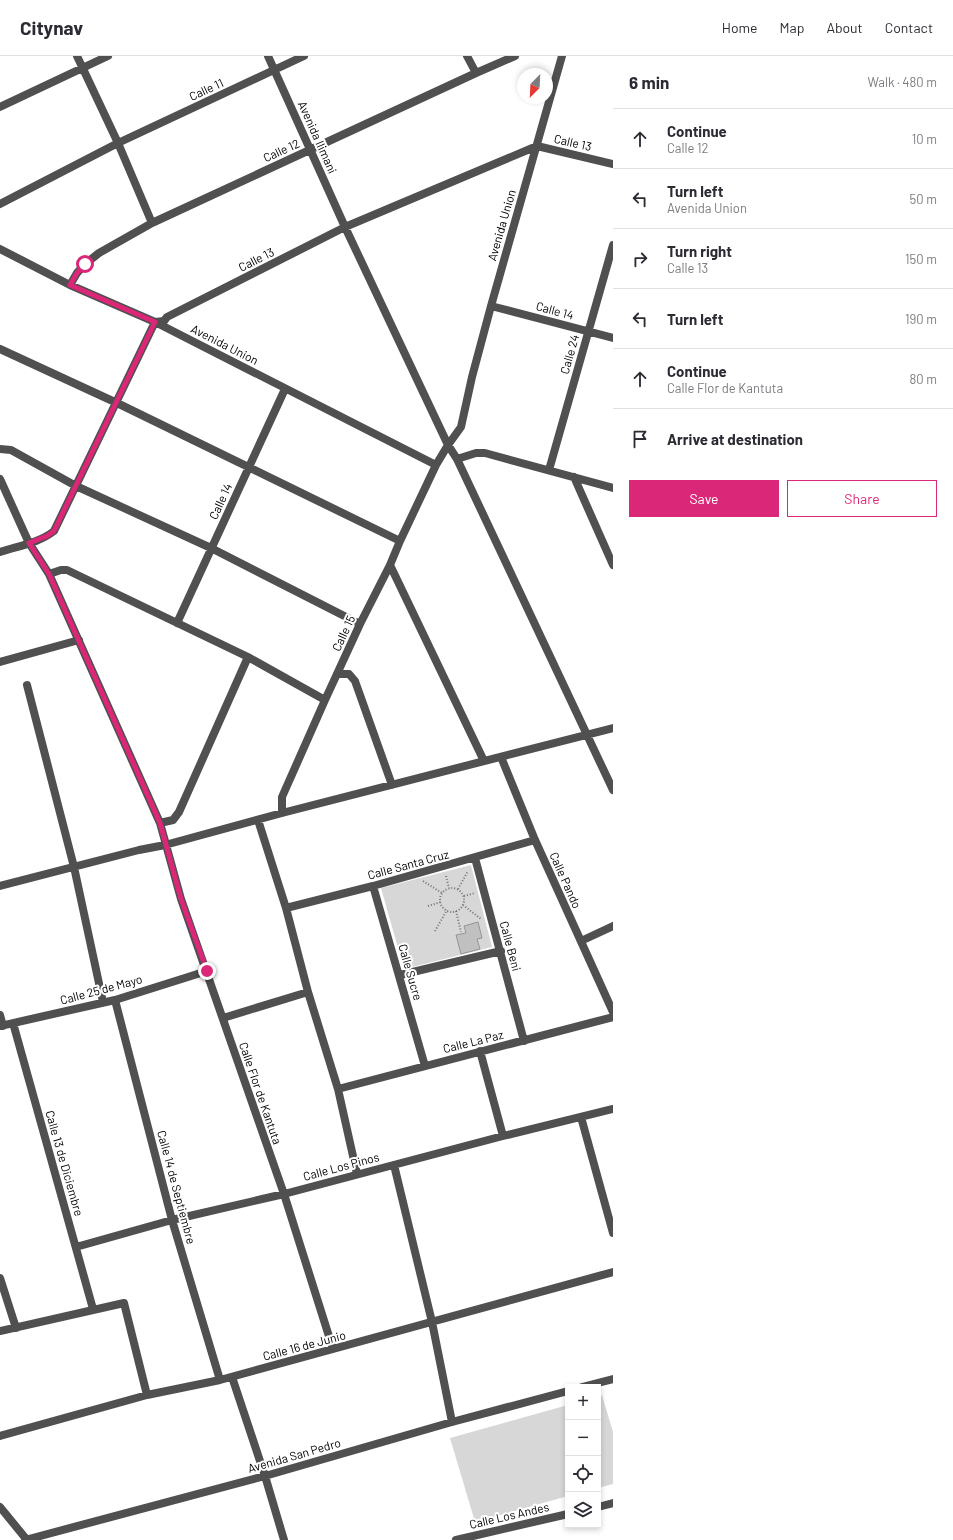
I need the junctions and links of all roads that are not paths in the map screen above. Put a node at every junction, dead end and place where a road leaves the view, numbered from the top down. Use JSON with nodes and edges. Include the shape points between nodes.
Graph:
{"nodes":[{"id":1,"x":77,"y":56,"type":"edge"},
{"id":2,"x":108,"y":56,"type":"edge"},
{"id":3,"x":268,"y":56,"type":"edge"},
{"id":4,"x":304,"y":56,"type":"edge"},
{"id":5,"x":467,"y":56,"type":"edge"},
{"id":6,"x":515,"y":56,"type":"edge"},
{"id":7,"x":562,"y":56,"type":"edge"},
{"id":8,"x":83,"y":68,"type":"junction"},
{"id":9,"x":275,"y":70,"type":"junction"},
{"id":10,"x":476,"y":73,"type":"junction"},
{"id":11,"x":0,"y":107,"type":"edge"},
{"id":12,"x":118,"y":143,"type":"junction"},
{"id":13,"x":537,"y":146,"type":"junction"},
{"id":14,"x":310,"y":150,"type":"junction"},
{"id":15,"x":613,"y":164,"type":"edge"},
{"id":16,"x":0,"y":204,"type":"edge"},
{"id":17,"x":152,"y":223,"type":"junction"},
{"id":18,"x":345,"y":227,"type":"junction"},
{"id":19,"x":613,"y":245,"type":"edge"},
{"id":20,"x":0,"y":250,"type":"edge"},
{"id":21,"x":70,"y":285,"type":"junction"},
{"id":22,"x":491,"y":306,"type":"junction"},
{"id":23,"x":155,"y":322,"type":"junction"},
{"id":24,"x":588,"y":332,"type":"junction"},
{"id":25,"x":613,"y":338,"type":"edge"},
{"id":26,"x":0,"y":349,"type":"edge"},
{"id":27,"x":285,"y":389,"type":"junction"},
{"id":28,"x":117,"y":403,"type":"junction"},
{"id":29,"x":448,"y":445,"type":"junction"},
{"id":30,"x":0,"y":449,"type":"edge"},
{"id":31,"x":457,"y":459,"type":"junction"},
{"id":32,"x":436,"y":466,"type":"junction"},
{"id":33,"x":248,"y":468,"type":"junction"},
{"id":34,"x":549,"y":470,"type":"junction"},
{"id":35,"x":574,"y":478,"type":"junction"},
{"id":36,"x":0,"y":479,"type":"edge"},
{"id":37,"x":76,"y":486,"type":"junction"},
{"id":38,"x":613,"y":488,"type":"edge"},
{"id":39,"x":400,"y":541,"type":"junction"},
{"id":40,"x":29,"y":543,"type":"junction"},
{"id":41,"x":211,"y":548,"type":"junction"},
{"id":42,"x":0,"y":552,"type":"edge"},
{"id":43,"x":390,"y":566,"type":"junction"},
{"id":44,"x":613,"y":566,"type":"edge"},
{"id":45,"x":49,"y":574,"type":"junction"},
{"id":46,"x":177,"y":623,"type":"junction"},
{"id":47,"x":360,"y":624,"type":"junction"},
{"id":48,"x":79,"y":640,"type":"junction"},
{"id":49,"x":248,"y":657,"type":"junction"},
{"id":50,"x":0,"y":662,"type":"edge"},
{"id":51,"x":338,"y":674,"type":"junction"},
{"id":52,"x":27,"y":685,"type":"dead end"},
{"id":53,"x":324,"y":700,"type":"junction"},
{"id":54,"x":613,"y":728,"type":"edge"},
{"id":55,"x":587,"y":734,"type":"junction"},
{"id":56,"x":501,"y":757,"type":"junction"},
{"id":57,"x":484,"y":761,"type":"junction"},
{"id":58,"x":392,"y":785,"type":"junction"},
{"id":59,"x":613,"y":790,"type":"edge"},
{"id":60,"x":282,"y":813,"type":"junction"},
{"id":61,"x":258,"y":820,"type":"junction"},
{"id":62,"x":160,"y":823,"type":"junction"},
{"id":63,"x":535,"y":840,"type":"junction"},
{"id":64,"x":165,"y":845,"type":"junction"},
{"id":65,"x":475,"y":858,"type":"junction"},
{"id":66,"x":74,"y":867,"type":"junction"},
{"id":67,"x":0,"y":886,"type":"edge"},
{"id":68,"x":373,"y":886,"type":"junction"},
{"id":69,"x":286,"y":908,"type":"junction"},
{"id":70,"x":613,"y":926,"type":"edge"},
{"id":71,"x":581,"y":941,"type":"junction"},
{"id":72,"x":501,"y":951,"type":"junction"},
{"id":73,"x":207,"y":971,"type":"junction"},
{"id":74,"x":400,"y":975,"type":"junction"},
{"id":75,"x":308,"y":992,"type":"junction"},
{"id":76,"x":115,"y":1000,"type":"junction"},
{"id":77,"x":103,"y":1002,"type":"junction"},
{"id":78,"x":613,"y":1012,"type":"edge"},
{"id":79,"x":0,"y":1015,"type":"edge"},
{"id":80,"x":613,"y":1017,"type":"edge"},
{"id":81,"x":223,"y":1018,"type":"junction"},
{"id":82,"x":13,"y":1023,"type":"junction"},
{"id":83,"x":2,"y":1026,"type":"edge"},
{"id":84,"x":524,"y":1041,"type":"junction"},
{"id":85,"x":480,"y":1051,"type":"junction"},
{"id":86,"x":425,"y":1066,"type":"junction"},
{"id":87,"x":338,"y":1089,"type":"junction"},
{"id":88,"x":613,"y":1109,"type":"edge"},
{"id":89,"x":581,"y":1117,"type":"junction"},
{"id":90,"x":503,"y":1136,"type":"junction"},
{"id":91,"x":394,"y":1165,"type":"junction"},
{"id":92,"x":357,"y":1174,"type":"junction"},
{"id":93,"x":284,"y":1194,"type":"junction"},
{"id":94,"x":172,"y":1220,"type":"junction"},
{"id":95,"x":613,"y":1232,"type":"edge"},
{"id":96,"x":76,"y":1247,"type":"junction"},
{"id":97,"x":613,"y":1272,"type":"edge"},
{"id":98,"x":0,"y":1281,"type":"edge"},
{"id":99,"x":93,"y":1310,"type":"junction"},
{"id":100,"x":432,"y":1322,"type":"junction"},
{"id":101,"x":16,"y":1328,"type":"junction"},
{"id":102,"x":0,"y":1331,"type":"edge"},
{"id":103,"x":333,"y":1349,"type":"junction"},
{"id":104,"x":232,"y":1377,"type":"junction"},
{"id":105,"x":613,"y":1379,"type":"edge"},
{"id":106,"x":220,"y":1380,"type":"junction"},
{"id":107,"x":594,"y":1384,"type":"edge"},
{"id":108,"x":565,"y":1392,"type":"edge"},
{"id":109,"x":147,"y":1395,"type":"junction"},
{"id":110,"x":452,"y":1422,"type":"junction"},
{"id":111,"x":0,"y":1436,"type":"edge"},
{"id":112,"x":265,"y":1476,"type":"junction"},
{"id":113,"x":613,"y":1503,"type":"edge"},
{"id":114,"x":601,"y":1506,"type":"edge"},
{"id":115,"x":0,"y":1507,"type":"edge"},
{"id":116,"x":565,"y":1515,"type":"edge"},
{"id":117,"x":488,"y":1536,"type":"edge"},
{"id":118,"x":26,"y":1540,"type":"edge"},
{"id":119,"x":284,"y":1540,"type":"edge"},
{"id":120,"x":456,"y":1540,"type":"edge"}],
"edges":[{"from":1,"to":8,"type":"street"},
{"from":2,"to":8,"type":"street"},
{"from":3,"to":9,"type":"street","name":"Avenida Ilimani"},
{"from":4,"to":9,"type":"street","name":"Calle 11"},
{"from":5,"to":10,"type":"street"},
{"from":6,"to":10,"type":"street","name":"Calle 12"},
{"from":7,"to":13,"type":"street","name":"Avenida Union"},
{"from":8,"to":11,"type":"street"},
{"from":8,"to":12,"type":"street"},
{"from":9,"to":12,"type":"street","name":"Calle 11"},
{"from":9,"to":14,"type":"street","name":"Avenida Ilimani"},
{"from":10,"to":14,"type":"street","name":"Calle 12"},
{"from":12,"to":16,"type":"street","name":"Calle 11"},
{"from":12,"to":17,"type":"street"},
{"from":13,"to":15,"type":"street","name":"Calle 13"},
{"from":13,"to":18,"type":"street","name":"Calle 13"},
{"from":13,"to":22,"type":"street","name":"Avenida Union"},
{"from":14,"to":17,"type":"street","name":"Calle 12"},
{"from":14,"to":18,"type":"street","name":"Avenida Ilimani"},
{"from":17,"to":21,"type":"street","name":"Calle 12","via":[[85,264]]},
{"from":18,"to":23,"type":"street","name":"Calle 13","via":[[164,321]]},
{"from":18,"to":29,"type":"street","name":"Avenida Ilimani"},
{"from":19,"to":24,"type":"street","name":"Calle 24"},
{"from":20,"to":21,"type":"street","name":"Avenida Union"},
{"from":21,"to":23,"type":"street","name":"Avenida Union"},
{"from":22,"to":24,"type":"street","name":"Calle 14"},
{"from":22,"to":29,"type":"street","name":"Avenida Union","via":[[461,427]]},
{"from":23,"to":27,"type":"street","name":"Avenida Union"},
{"from":23,"to":28,"type":"street"},
{"from":24,"to":25,"type":"street","name":"Calle 14"},
{"from":24,"to":34,"type":"street","name":"Calle 24"},
{"from":26,"to":28,"type":"street"},
{"from":27,"to":32,"type":"street","name":"Avenida Union"},
{"from":27,"to":33,"type":"street","name":"Calle 14"},
{"from":28,"to":33,"type":"street"},
{"from":28,"to":37,"type":"street"},
{"from":29,"to":31,"type":"street","name":"Avenida Ilimani"},
{"from":29,"to":32,"type":"street","name":"Avenida Union"},
{"from":30,"to":37,"type":"street","via":[[11,450]]},
{"from":31,"to":34,"type":"street","via":[[476,453],[486,453]]},
{"from":31,"to":55,"type":"street","name":"Avenida Ilimani"},
{"from":32,"to":39,"type":"street","name":"Calle 15"},
{"from":33,"to":39,"type":"street"},
{"from":33,"to":41,"type":"street","name":"Calle 14"},
{"from":34,"to":35,"type":"street"},
{"from":35,"to":38,"type":"street"},
{"from":35,"to":44,"type":"street"},
{"from":36,"to":40,"type":"street","name":"Calle Flor de Kantuta"},
{"from":37,"to":40,"type":"street","via":[[54,531]]},
{"from":37,"to":41,"type":"street"},
{"from":39,"to":43,"type":"street","name":"Calle 15"},
{"from":40,"to":42,"type":"street"},
{"from":40,"to":45,"type":"street","name":"Calle Flor de Kantuta"},
{"from":41,"to":46,"type":"street","name":"Calle 14"},
{"from":41,"to":47,"type":"street"},
{"from":43,"to":47,"type":"street","name":"Calle 15"},
{"from":43,"to":57,"type":"street"},
{"from":45,"to":46,"type":"street","via":[[67,570]]},
{"from":45,"to":48,"type":"street","name":"Calle Flor de Kantuta"},
{"from":46,"to":49,"type":"street"},
{"from":47,"to":51,"type":"street","name":"Calle 15"},
{"from":48,"to":50,"type":"street"},
{"from":48,"to":62,"type":"street","name":"Calle Flor de Kantuta"},
{"from":49,"to":53,"type":"street"},
{"from":49,"to":62,"type":"street","via":[[179,812],[173,820]]},
{"from":51,"to":53,"type":"street","name":"Calle 15"},
{"from":51,"to":58,"type":"street","via":[[349,674],[355,681]]},
{"from":52,"to":66,"type":"street"},
{"from":53,"to":60,"type":"street","name":"Calle 15","via":[[282,797]]},
{"from":54,"to":55,"type":"street"},
{"from":55,"to":56,"type":"street"},
{"from":55,"to":59,"type":"street","name":"Avenida Ilimani"},
{"from":56,"to":57,"type":"street"},
{"from":56,"to":63,"type":"street","name":"Calle Pando"},
{"from":57,"to":58,"type":"street"},
{"from":58,"to":60,"type":"street"},
{"from":60,"to":61,"type":"street"},
{"from":61,"to":64,"type":"street"},
{"from":61,"to":69,"type":"street"},
{"from":62,"to":64,"type":"street","name":"Calle Flor de Kantuta"},
{"from":63,"to":65,"type":"street","name":"Calle Santa Cruz"},
{"from":63,"to":71,"type":"street","name":"Calle Pando"},
{"from":64,"to":66,"type":"street"},
{"from":64,"to":73,"type":"street","name":"Calle Flor de Kantuta"},
{"from":65,"to":68,"type":"street","name":"Calle Santa Cruz"},
{"from":65,"to":72,"type":"street","name":"Calle Beni"},
{"from":66,"to":67,"type":"street"},
{"from":66,"to":77,"type":"street"},
{"from":68,"to":69,"type":"street","name":"Calle Santa Cruz"},
{"from":68,"to":74,"type":"street","name":"Calle Sucre"},
{"from":69,"to":75,"type":"street"},
{"from":70,"to":71,"type":"street"},
{"from":71,"to":78,"type":"street","name":"Calle Pando"},
{"from":72,"to":74,"type":"street"},
{"from":72,"to":84,"type":"street","name":"Calle Beni"},
{"from":73,"to":76,"type":"street","name":"Calle 25 de Mayo"},
{"from":73,"to":81,"type":"street","name":"Calle Flor de Kantuta"},
{"from":74,"to":86,"type":"street","name":"Calle Sucre"},
{"from":75,"to":81,"type":"street"},
{"from":75,"to":87,"type":"street"},
{"from":76,"to":77,"type":"street","name":"Calle 25 de Mayo"},
{"from":76,"to":94,"type":"street","name":"Calle 14 de Septiembre"},
{"from":77,"to":82,"type":"street","name":"Calle 25 de Mayo"},
{"from":79,"to":83,"type":"street"},
{"from":80,"to":84,"type":"street","name":"Calle La Paz"},
{"from":81,"to":93,"type":"street","name":"Calle Flor de Kantuta"},
{"from":82,"to":83,"type":"street","name":"Calle 25 de Mayo"},
{"from":82,"to":96,"type":"street","name":"Calle 13 de Diciembre"},
{"from":84,"to":85,"type":"street","name":"Calle La Paz"},
{"from":85,"to":86,"type":"street","name":"Calle La Paz"},
{"from":85,"to":90,"type":"street"},
{"from":86,"to":87,"type":"street","name":"Calle La Paz"},
{"from":87,"to":92,"type":"street"},
{"from":88,"to":89,"type":"street","name":"Calle Los Pinos"},
{"from":89,"to":90,"type":"street","name":"Calle Los Pinos"},
{"from":89,"to":95,"type":"street"},
{"from":90,"to":91,"type":"street","name":"Calle Los Pinos"},
{"from":91,"to":92,"type":"street","name":"Calle Los Pinos"},
{"from":91,"to":100,"type":"street"},
{"from":92,"to":93,"type":"street","name":"Calle Los Pinos"},
{"from":93,"to":94,"type":"street","name":"Calle Los Pinos"},
{"from":93,"to":103,"type":"street","name":"Calle Flor de Kantuta"},
{"from":94,"to":96,"type":"street","name":"Calle Los Pinos"},
{"from":94,"to":106,"type":"street","name":"Calle 14 de Septiembre"},
{"from":96,"to":99,"type":"street","name":"Calle 13 de Diciembre"},
{"from":97,"to":100,"type":"street","name":"Calle 16 de Junio"},
{"from":98,"to":101,"type":"street"},
{"from":99,"to":101,"type":"street"},
{"from":99,"to":109,"type":"street","via":[[124,1303]]},
{"from":100,"to":103,"type":"street","name":"Calle 16 de Junio"},
{"from":100,"to":110,"type":"street"},
{"from":101,"to":102,"type":"street"},
{"from":103,"to":104,"type":"street","name":"Calle 16 de Junio"},
{"from":104,"to":106,"type":"street","name":"Calle 16 de Junio"},
{"from":104,"to":112,"type":"street"},
{"from":105,"to":107,"type":"street"},
{"from":106,"to":109,"type":"street","name":"Calle 16 de Junio"},
{"from":108,"to":110,"type":"street","name":"Avenida San Pedro"},
{"from":109,"to":111,"type":"street","name":"Calle 16 de Junio"},
{"from":110,"to":112,"type":"street","name":"Avenida San Pedro"},
{"from":112,"to":118,"type":"street","name":"Avenida San Pedro"},
{"from":112,"to":119,"type":"street"},
{"from":113,"to":114,"type":"street"},
{"from":115,"to":118,"type":"street"},
{"from":116,"to":117,"type":"street","name":"Calle Los Andes"},
{"from":117,"to":120,"type":"street","name":"Calle Los Andes"}]}
